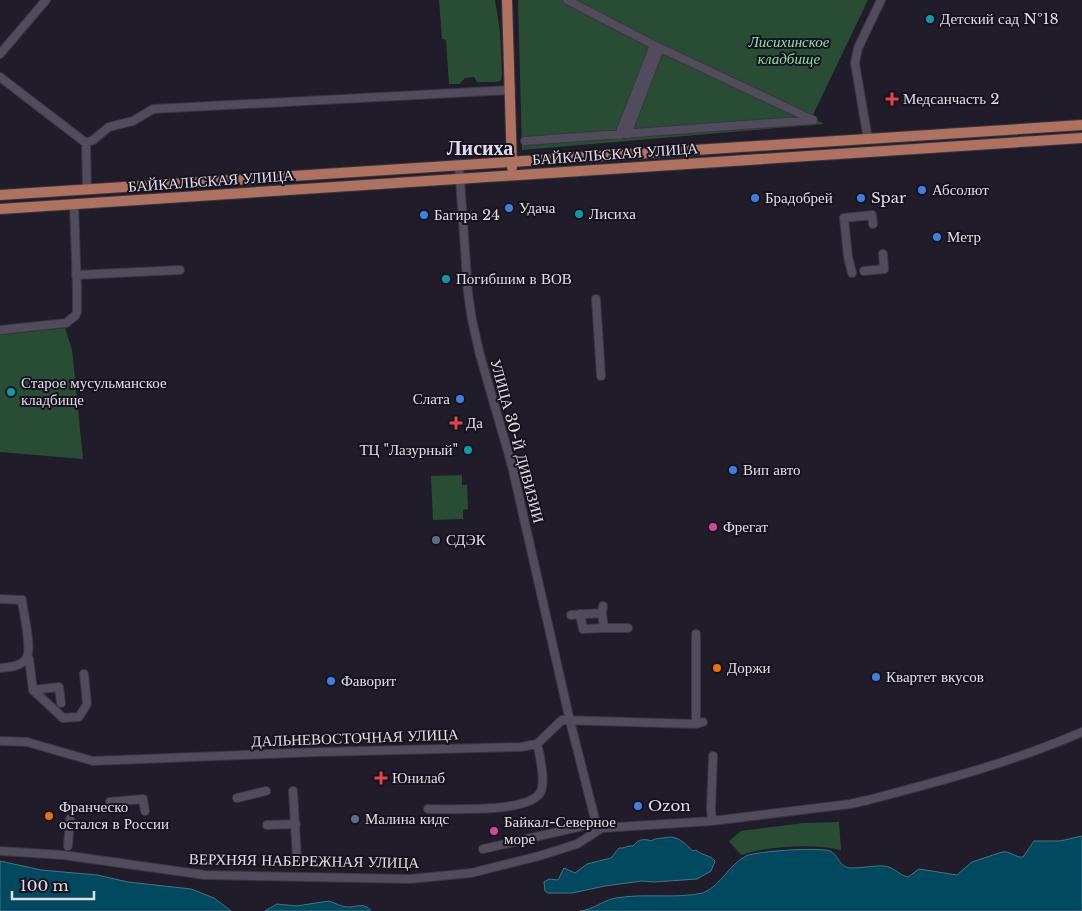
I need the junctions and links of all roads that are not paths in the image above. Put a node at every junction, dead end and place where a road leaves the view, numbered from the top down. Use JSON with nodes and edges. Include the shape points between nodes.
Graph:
{"nodes":[{"id":1,"x":46,"y":0,"type":"edge"},
{"id":2,"x":507,"y":0,"type":"edge"},
{"id":3,"x":567,"y":0,"type":"edge"},
{"id":4,"x":882,"y":0,"type":"edge"},
{"id":5,"x":657,"y":47,"type":"junction"},
{"id":6,"x":0,"y":54,"type":"edge"},
{"id":7,"x":0,"y":77,"type":"edge"},
{"id":8,"x":511,"y":90,"type":"junction"},
{"id":9,"x":1082,"y":125,"type":"edge"},
{"id":10,"x":622,"y":134,"type":"junction"},
{"id":11,"x":1082,"y":138,"type":"edge"},
{"id":12,"x":868,"y":140,"type":"junction"},
{"id":13,"x":525,"y":141,"type":"dead end"},
{"id":14,"x":86,"y":143,"type":"junction"},
{"id":15,"x":512,"y":162,"type":"junction"},
{"id":16,"x":459,"y":165,"type":"junction"},
{"id":17,"x":513,"y":175,"type":"junction"},
{"id":18,"x":460,"y":180,"type":"junction"},
{"id":19,"x":87,"y":190,"type":"junction"},
{"id":20,"x":0,"y":195,"type":"edge"},
{"id":21,"x":74,"y":204,"type":"junction"},
{"id":22,"x":0,"y":209,"type":"edge"},
{"id":23,"x":872,"y":224,"type":"dead end"},
{"id":24,"x":883,"y":254,"type":"dead end"},
{"id":25,"x":180,"y":270,"type":"dead end"},
{"id":26,"x":864,"y":271,"type":"dead end"},
{"id":27,"x":852,"y":273,"type":"dead end"},
{"id":28,"x":76,"y":275,"type":"junction"},
{"id":29,"x":596,"y":299,"type":"dead end"},
{"id":30,"x":0,"y":330,"type":"edge"},
{"id":31,"x":601,"y":376,"type":"dead end"},
{"id":32,"x":0,"y":599,"type":"edge"},
{"id":33,"x":580,"y":614,"type":"junction"},
{"id":34,"x":571,"y":615,"type":"dead end"},
{"id":35,"x":604,"y":628,"type":"junction"},
{"id":36,"x":628,"y":628,"type":"dead end"},
{"id":37,"x":696,"y":634,"type":"dead end"},
{"id":38,"x":29,"y":659,"type":"dead end"},
{"id":39,"x":0,"y":668,"type":"edge"},
{"id":40,"x":84,"y":674,"type":"dead end"},
{"id":41,"x":33,"y":690,"type":"junction"},
{"id":42,"x":61,"y":703,"type":"dead end"},
{"id":43,"x":570,"y":720,"type":"junction"},
{"id":44,"x":1082,"y":732,"type":"edge"},
{"id":45,"x":0,"y":741,"type":"edge"},
{"id":46,"x":536,"y":744,"type":"junction"},
{"id":47,"x":713,"y":756,"type":"dead end"},
{"id":48,"x":266,"y":791,"type":"dead end"},
{"id":49,"x":293,"y":792,"type":"dead end"},
{"id":50,"x":236,"y":798,"type":"dead end"},
{"id":51,"x":110,"y":802,"type":"dead end"},
{"id":52,"x":428,"y":809,"type":"dead end"},
{"id":53,"x":145,"y":811,"type":"dead end"},
{"id":54,"x":70,"y":819,"type":"dead end"},
{"id":55,"x":712,"y":821,"type":"junction"},
{"id":56,"x":296,"y":824,"type":"junction"},
{"id":57,"x":267,"y":825,"type":"dead end"},
{"id":58,"x":599,"y":826,"type":"junction"},
{"id":59,"x":68,"y":846,"type":"dead end"},
{"id":60,"x":483,"y":848,"type":"dead end"},
{"id":61,"x":0,"y":851,"type":"edge"},
{"id":62,"x":297,"y":859,"type":"dead end"}],
"edges":[{"from":1,"to":6,"type":"street"},
{"from":2,"to":8,"type":"main road"},
{"from":3,"to":5,"type":"street"},
{"from":4,"to":12,"type":"street","via":[[858,48],[855,63]]},
{"from":5,"to":10,"type":"street"},
{"from":5,"to":10,"type":"street","via":[[813,120]]},
{"from":7,"to":14,"type":"street"},
{"from":8,"to":14,"type":"street","via":[[153,110],[134,121],[109,126]]},
{"from":8,"to":15,"type":"main road"},
{"from":9,"to":12,"type":"main road","name":"БАЙКАЛЬСКАЯ УЛИЦА"},
{"from":10,"to":13,"type":"street"},
{"from":11,"to":17,"type":"main road","name":"БАЙКАЛЬСКАЯ УЛИЦА"},
{"from":12,"to":15,"type":"main road","name":"БАЙКАЛЬСКАЯ УЛИЦА"},
{"from":14,"to":19,"type":"street"},
{"from":15,"to":16,"type":"main road","name":"БАЙКАЛЬСКАЯ УЛИЦА"},
{"from":15,"to":17,"type":"main road"},
{"from":16,"to":18,"type":"street","name":"УЛИЦА 30-Й ДИВИЗИИ"},
{"from":16,"to":19,"type":"main road","name":"БАЙКАЛЬСКАЯ УЛИЦА"},
{"from":17,"to":18,"type":"main road","name":"БАЙКАЛЬСКАЯ УЛИЦА"},
{"from":18,"to":21,"type":"main road","name":"БАЙКАЛЬСКАЯ УЛИЦА"},
{"from":18,"to":43,"type":"street","name":"УЛИЦА 30-Й ДИВИЗИИ","via":[[472,320],[512,466]]},
{"from":19,"to":20,"type":"main road","name":"БАЙКАЛЬСКАЯ УЛИЦА"},
{"from":21,"to":22,"type":"main road","name":"БАЙКАЛЬСКАЯ УЛИЦА"},
{"from":21,"to":28,"type":"street"},
{"from":23,"to":27,"type":"street","via":[[872,215],[844,218]]},
{"from":24,"to":26,"type":"street","via":[[884,269]]},
{"from":25,"to":28,"type":"street"},
{"from":28,"to":30,"type":"street","via":[[77,312],[71,320]]},
{"from":29,"to":31,"type":"street"},
{"from":32,"to":39,"type":"street","via":[[22,600],[29,648],[22,663]]},
{"from":33,"to":34,"type":"street"},
{"from":33,"to":35,"type":"street","via":[[583,629]]},
{"from":33,"to":35,"type":"street","via":[[603,609]]},
{"from":35,"to":36,"type":"street"},
{"from":37,"to":43,"type":"street","via":[[700,723]]},
{"from":38,"to":41,"type":"street"},
{"from":40,"to":41,"type":"street","via":[[87,704],[80,717],[63,718]]},
{"from":41,"to":42,"type":"street","via":[[59,687]]},
{"from":43,"to":46,"type":"street","via":[[562,720]]},
{"from":43,"to":58,"type":"street","name":"УЛИЦА 30-Й ДИВИЗИИ"},
{"from":44,"to":55,"type":"street","via":[[986,768],[850,804]]},
{"from":45,"to":46,"type":"street","name":"ДАЛЬНЕВОСТОЧНАЯ УЛИЦА","via":[[27,742],[93,761]]},
{"from":46,"to":52,"type":"street","via":[[543,788],[536,798],[519,805],[472,810]]},
{"from":47,"to":55,"type":"street"},
{"from":48,"to":50,"type":"street"},
{"from":49,"to":56,"type":"street"},
{"from":51,"to":53,"type":"street","via":[[143,799]]},
{"from":54,"to":59,"type":"street"},
{"from":55,"to":58,"type":"street"},
{"from":56,"to":57,"type":"street"},
{"from":56,"to":62,"type":"street"},
{"from":58,"to":60,"type":"street"},
{"from":58,"to":61,"type":"street","name":"ВЕРХНЯЯ НАБЕРЕЖНАЯ УЛИЦА","via":[[577,844],[489,869],[410,879],[204,875],[64,855]]}]}
